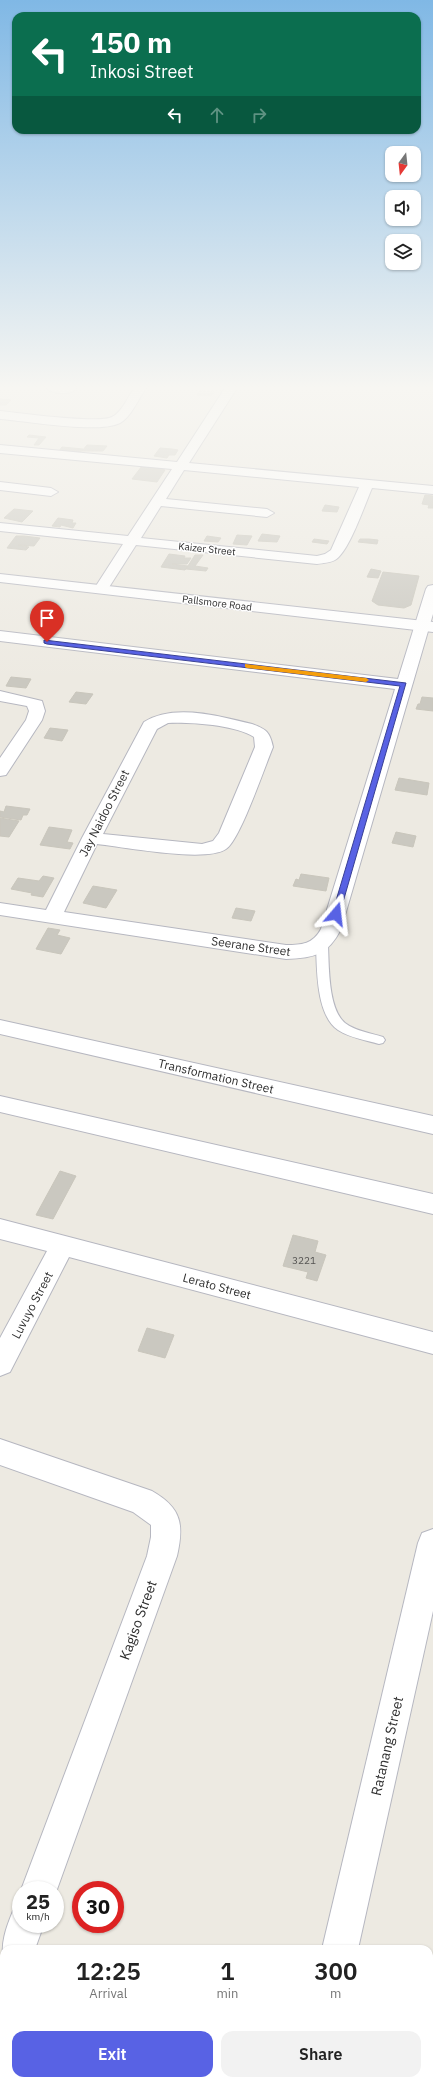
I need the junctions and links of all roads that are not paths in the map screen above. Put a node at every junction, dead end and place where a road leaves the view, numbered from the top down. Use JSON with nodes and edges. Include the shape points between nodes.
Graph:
{"nodes":[{"id":1,"x":167,"y":485,"type":"edge"},
{"id":2,"x":366,"y":485,"type":"edge"},
{"id":3,"x":381,"y":485,"type":"edge"},
{"id":4,"x":0,"y":486,"type":"edge"},
{"id":5,"x":433,"y":490,"type":"edge"},
{"id":6,"x":51,"y":492,"type":"dead end"},
{"id":7,"x":157,"y":502,"type":"junction"},
{"id":8,"x":267,"y":513,"type":"dead end"},
{"id":9,"x":0,"y":527,"type":"edge"},
{"id":10,"x":132,"y":541,"type":"junction"},
{"id":11,"x":0,"y":578,"type":"edge"},
{"id":12,"x":100,"y":589,"type":"junction"},
{"id":13,"x":433,"y":589,"type":"edge"},
{"id":14,"x":427,"y":627,"type":"edge"},
{"id":15,"x":0,"y":636,"type":"edge"},
{"id":16,"x":404,"y":685,"type":"junction"},
{"id":17,"x":0,"y":696,"type":"edge"},
{"id":18,"x":0,"y":771,"type":"edge"},
{"id":19,"x":91,"y":838,"type":"junction"},
{"id":20,"x":0,"y":909,"type":"edge"},
{"id":21,"x":52,"y":917,"type":"junction"},
{"id":22,"x":322,"y":945,"type":"junction"},
{"id":23,"x":0,"y":1027,"type":"edge"},
{"id":24,"x":379,"y":1040,"type":"dead end"},
{"id":25,"x":0,"y":1104,"type":"edge"},
{"id":26,"x":433,"y":1125,"type":"edge"},
{"id":27,"x":433,"y":1204,"type":"edge"},
{"id":28,"x":0,"y":1229,"type":"edge"},
{"id":29,"x":63,"y":1245,"type":"junction"},
{"id":30,"x":433,"y":1342,"type":"edge"},
{"id":31,"x":0,"y":1364,"type":"edge"},
{"id":32,"x":0,"y":1452,"type":"edge"},
{"id":33,"x":433,"y":1543,"type":"edge"},
{"id":34,"x":428,"y":1587,"type":"edge"},
{"id":35,"x":42,"y":1881,"type":"edge"},
{"id":36,"x":23,"y":1933,"type":"edge"},
{"id":37,"x":18,"y":1945,"type":"edge"},
{"id":38,"x":341,"y":1945,"type":"edge"}],
"edges":[{"from":1,"to":7,"type":"street"},
{"from":2,"to":10,"type":"street","name":"Kaizer Street","via":[[337,552],[329,558],[299,559]]},
{"from":3,"to":5,"type":"street"},
{"from":4,"to":6,"type":"street"},
{"from":7,"to":8,"type":"street"},
{"from":7,"to":10,"type":"street"},
{"from":9,"to":10,"type":"street","name":"Kaizer Street"},
{"from":10,"to":12,"type":"street"},
{"from":11,"to":12,"type":"street","name":"Pallsmore Road"},
{"from":12,"to":14,"type":"street","name":"Pallsmore Road"},
{"from":13,"to":14,"type":"street"},
{"from":14,"to":16,"type":"street"},
{"from":15,"to":16,"type":"street"},
{"from":16,"to":22,"type":"street","via":[[331,929]]},
{"from":17,"to":18,"type":"street","via":[[36,704],[37,711],[34,720]]},
{"from":19,"to":19,"type":"street","name":"Jay Naidoo Street","via":[[196,850],[214,848],[225,840],[264,747],[262,735],[256,730],[241,726],[178,718],[166,718],[155,722],[147,731]]},
{"from":19,"to":21,"type":"street","name":"Jay Naidoo Street"},
{"from":20,"to":21,"type":"street","name":"Seerane Street"},
{"from":21,"to":22,"type":"street","name":"Seerane Street","via":[[286,952],[314,950]]},
{"from":22,"to":24,"type":"lane","via":[[326,997],[333,1016],[339,1025],[351,1032]]},
{"from":23,"to":26,"type":"street","name":"Transformation Street"},
{"from":25,"to":27,"type":"street"},
{"from":28,"to":29,"type":"street","name":"Lerato Street"},
{"from":29,"to":30,"type":"street","name":"Lerato Street"},
{"from":29,"to":31,"type":"street","name":"Luvuyo Street"},
{"from":32,"to":35,"type":"street","name":"Kagiso Street","via":[[142,1501],[159,1509],[166,1521],[167,1536],[162,1556]]},
{"from":33,"to":34,"type":"street","name":"Ratanang Street"},
{"from":34,"to":38,"type":"street","name":"Ratanang Street"},
{"from":36,"to":37,"type":"street"}]}
